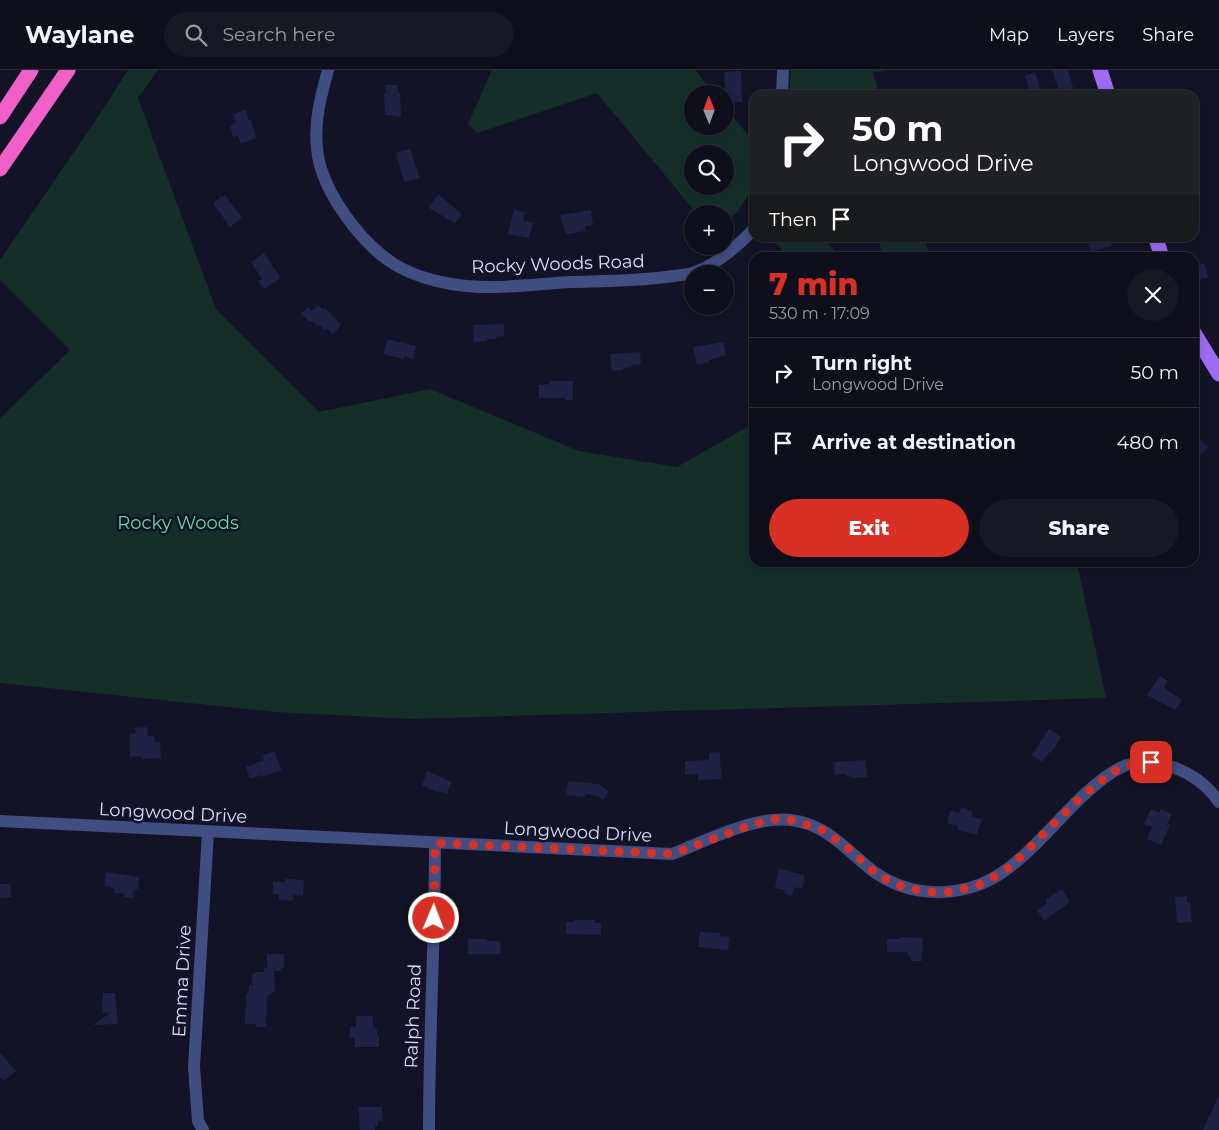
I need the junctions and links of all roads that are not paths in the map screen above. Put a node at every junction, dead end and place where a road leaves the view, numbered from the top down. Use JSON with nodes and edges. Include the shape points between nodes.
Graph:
{"nodes":[{"id":1,"x":31,"y":70,"type":"edge"},
{"id":2,"x":68,"y":70,"type":"edge"},
{"id":3,"x":328,"y":70,"type":"edge"},
{"id":4,"x":784,"y":70,"type":"edge"},
{"id":5,"x":1100,"y":70,"type":"edge"},
{"id":6,"x":782,"y":90,"type":"edge"},
{"id":7,"x":1106,"y":90,"type":"edge"},
{"id":8,"x":0,"y":117,"type":"edge"},
{"id":9,"x":0,"y":169,"type":"edge"},
{"id":10,"x":749,"y":234,"type":"edge"},
{"id":11,"x":1199,"y":341,"type":"edge"},
{"id":12,"x":1219,"y":374,"type":"edge"},
{"id":13,"x":1219,"y":802,"type":"edge"},
{"id":14,"x":0,"y":821,"type":"edge"},
{"id":15,"x":208,"y":832,"type":"junction"},
{"id":16,"x":435,"y":843,"type":"junction"},
{"id":17,"x":203,"y":1130,"type":"edge"},
{"id":18,"x":429,"y":1130,"type":"edge"}],
"edges":[{"from":1,"to":8,"type":"highway"},
{"from":2,"to":9,"type":"highway"},
{"from":3,"to":10,"type":"street","name":"Rocky Woods Road","via":[[317,112],[316,149],[326,183],[359,232],[400,268],[426,278],[484,287],[651,279],[689,274],[712,264]]},
{"from":4,"to":6,"type":"street"},
{"from":5,"to":7,"type":"main road"},
{"from":11,"to":12,"type":"main road"},
{"from":13,"to":16,"type":"street","name":"Longwood Drive","via":[[1204,784],[1176,768],[1151,762],[1127,765],[1093,787],[1010,867],[982,884],[950,892],[925,892],[893,884],[821,829],[790,820],[774,819],[750,825],[672,854]]},
{"from":14,"to":15,"type":"street","name":"Longwood Drive"},
{"from":15,"to":16,"type":"street","name":"Longwood Drive"},
{"from":15,"to":17,"type":"street","name":"Emma Drive","via":[[194,1067],[198,1121]]},
{"from":16,"to":18,"type":"street","name":"Ralph Road"}]}
